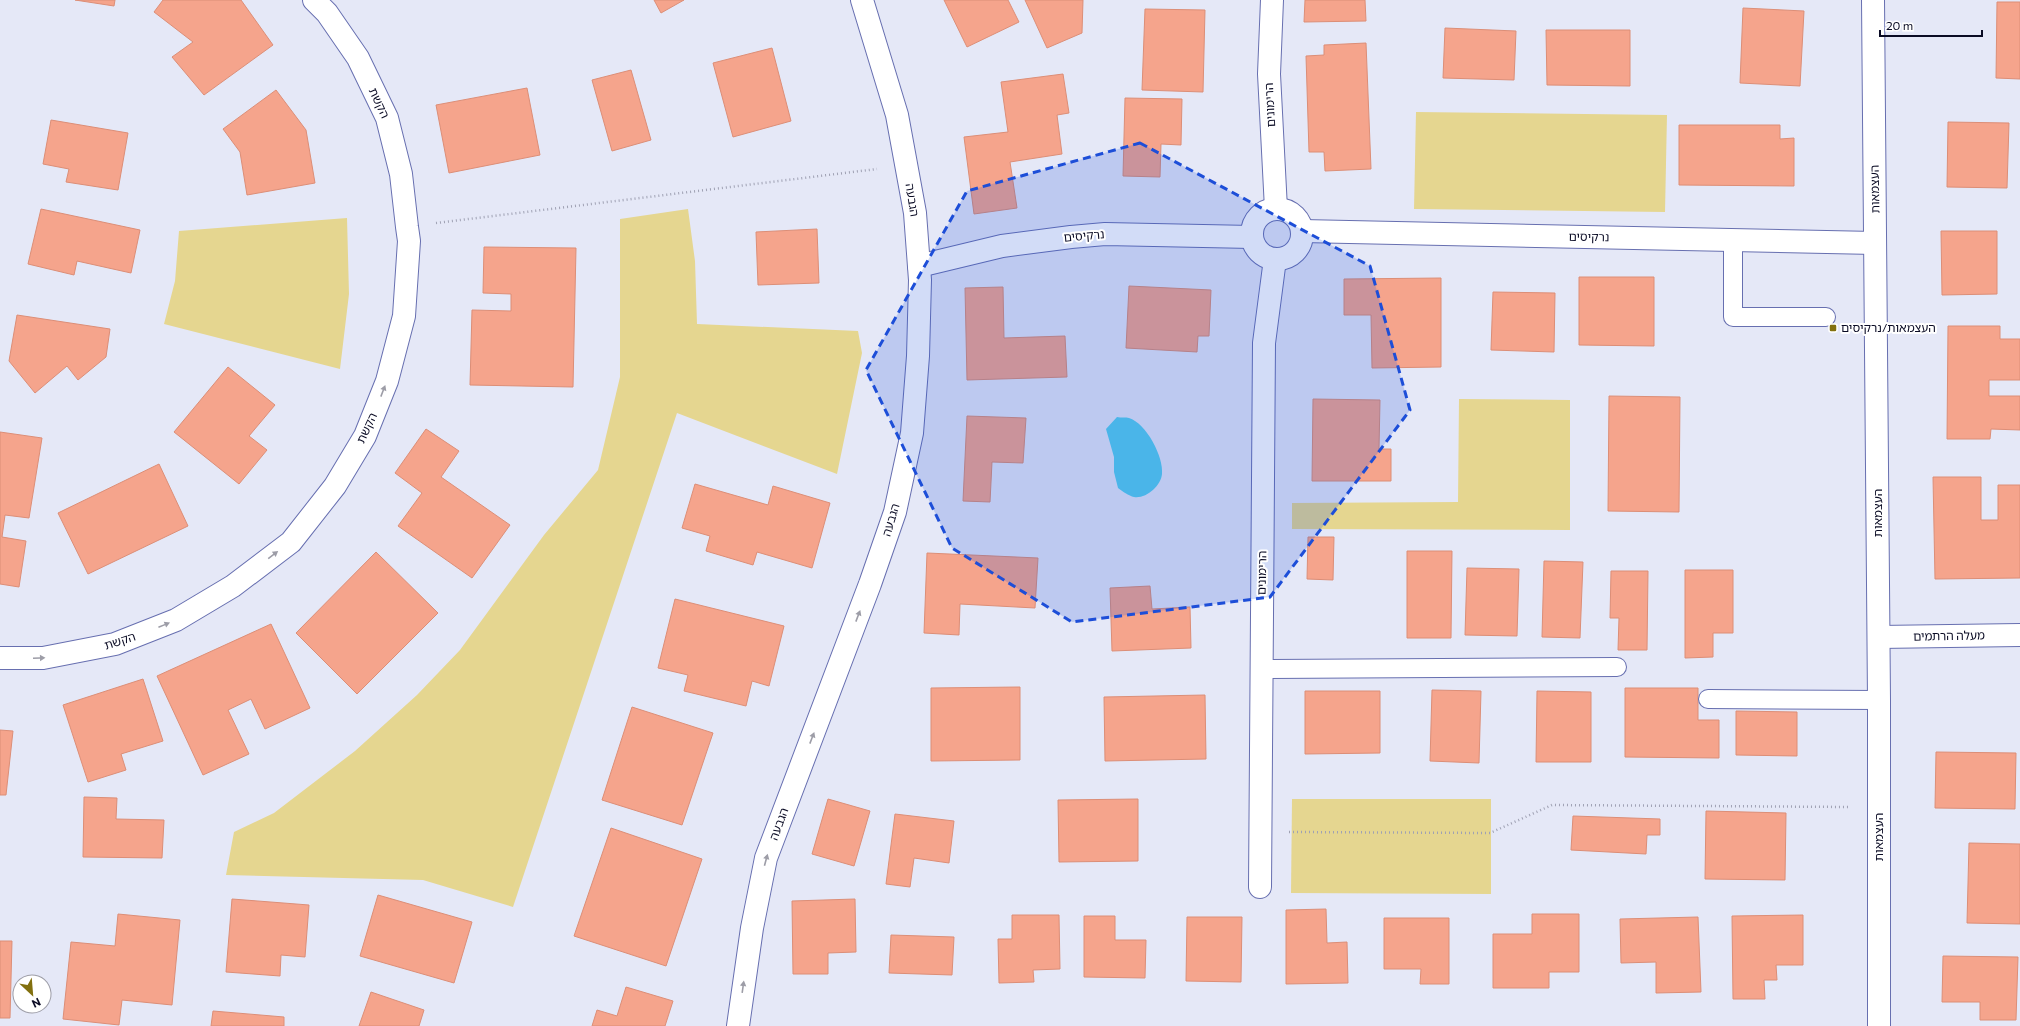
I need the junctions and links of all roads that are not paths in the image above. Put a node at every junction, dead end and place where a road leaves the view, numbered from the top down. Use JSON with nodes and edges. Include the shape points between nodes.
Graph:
{"nodes":[{"id":1,"x":314,"y":0,"type":"edge"},
{"id":2,"x":862,"y":0,"type":"edge"},
{"id":3,"x":1272,"y":0,"type":"edge"},
{"id":4,"x":1873,"y":0,"type":"edge"},
{"id":5,"x":1276,"y":209,"type":"junction"},
{"id":6,"x":1302,"y":231,"type":"junction"},
{"id":7,"x":1252,"y":237,"type":"junction"},
{"id":8,"x":1733,"y":240,"type":"junction"},
{"id":9,"x":1875,"y":243,"type":"junction"},
{"id":10,"x":1275,"y":259,"type":"junction"},
{"id":11,"x":919,"y":266,"type":"junction"},
{"id":12,"x":1826,"y":317,"type":"dead end"},
{"id":13,"x":2020,"y":635,"type":"edge"},
{"id":14,"x":1879,"y":637,"type":"junction"},
{"id":15,"x":0,"y":658,"type":"edge"},
{"id":16,"x":1616,"y":667,"type":"dead end"},
{"id":17,"x":1262,"y":669,"type":"junction"},
{"id":18,"x":1708,"y":699,"type":"dead end"},
{"id":19,"x":1879,"y":700,"type":"junction"},
{"id":20,"x":1260,"y":887,"type":"dead end"},
{"id":21,"x":738,"y":1026,"type":"edge"},
{"id":22,"x":1879,"y":1026,"type":"edge"}],
"edges":[{"from":15,"to":1,"type":"street","name":"הקשת","one_way":true,"via":[[43,658],[115,644],[176,620],[233,586],[291,542],[335,486],[365,436],[387,381],[404,316],[409,241],[400,174],[387,118],[358,58]]},
{"from":2,"to":11,"type":"street","name":"הגבעה","via":[[897,116],[916,213]]},
{"from":3,"to":5,"type":"street","name":"הרימונים","via":[[1268,74]]},
{"from":4,"to":9,"type":"street","name":"העצמאות"},
{"from":5,"to":6,"type":"street","via":[[1287,211],[1294,216]]},
{"from":5,"to":7,"type":"street","via":[[1260,216],[1255,222]]},
{"from":6,"to":8,"type":"street","name":"נרקיסים"},
{"from":6,"to":10,"type":"street","via":[[1298,249],[1291,255]]},
{"from":7,"to":10,"type":"street","via":[[1259,252]]},
{"from":7,"to":11,"type":"street","name":"נרקיסים","via":[[1105,234],[1071,236],[1002,246]]},
{"from":8,"to":9,"type":"street","name":"נרקיסים"},
{"from":8,"to":12,"type":"lane","via":[[1733,317]]},
{"from":9,"to":14,"type":"street","name":"העצמאות"},
{"from":10,"to":17,"type":"street","name":"הרימונים","via":[[1264,343]]},
{"from":21,"to":11,"type":"street","name":"הגבעה","one_way":true,"via":[[752,928],[766,858],[895,512],[912,433],[918,356]]},
{"from":13,"to":14,"type":"street","name":"מעלה הרתמים"},
{"from":14,"to":19,"type":"street","name":"העצמאות"},
{"from":16,"to":17,"type":"lane"},
{"from":17,"to":20,"type":"street","name":"הרימונים"},
{"from":18,"to":19,"type":"lane"},
{"from":19,"to":22,"type":"street","name":"העצמאות"}]}
